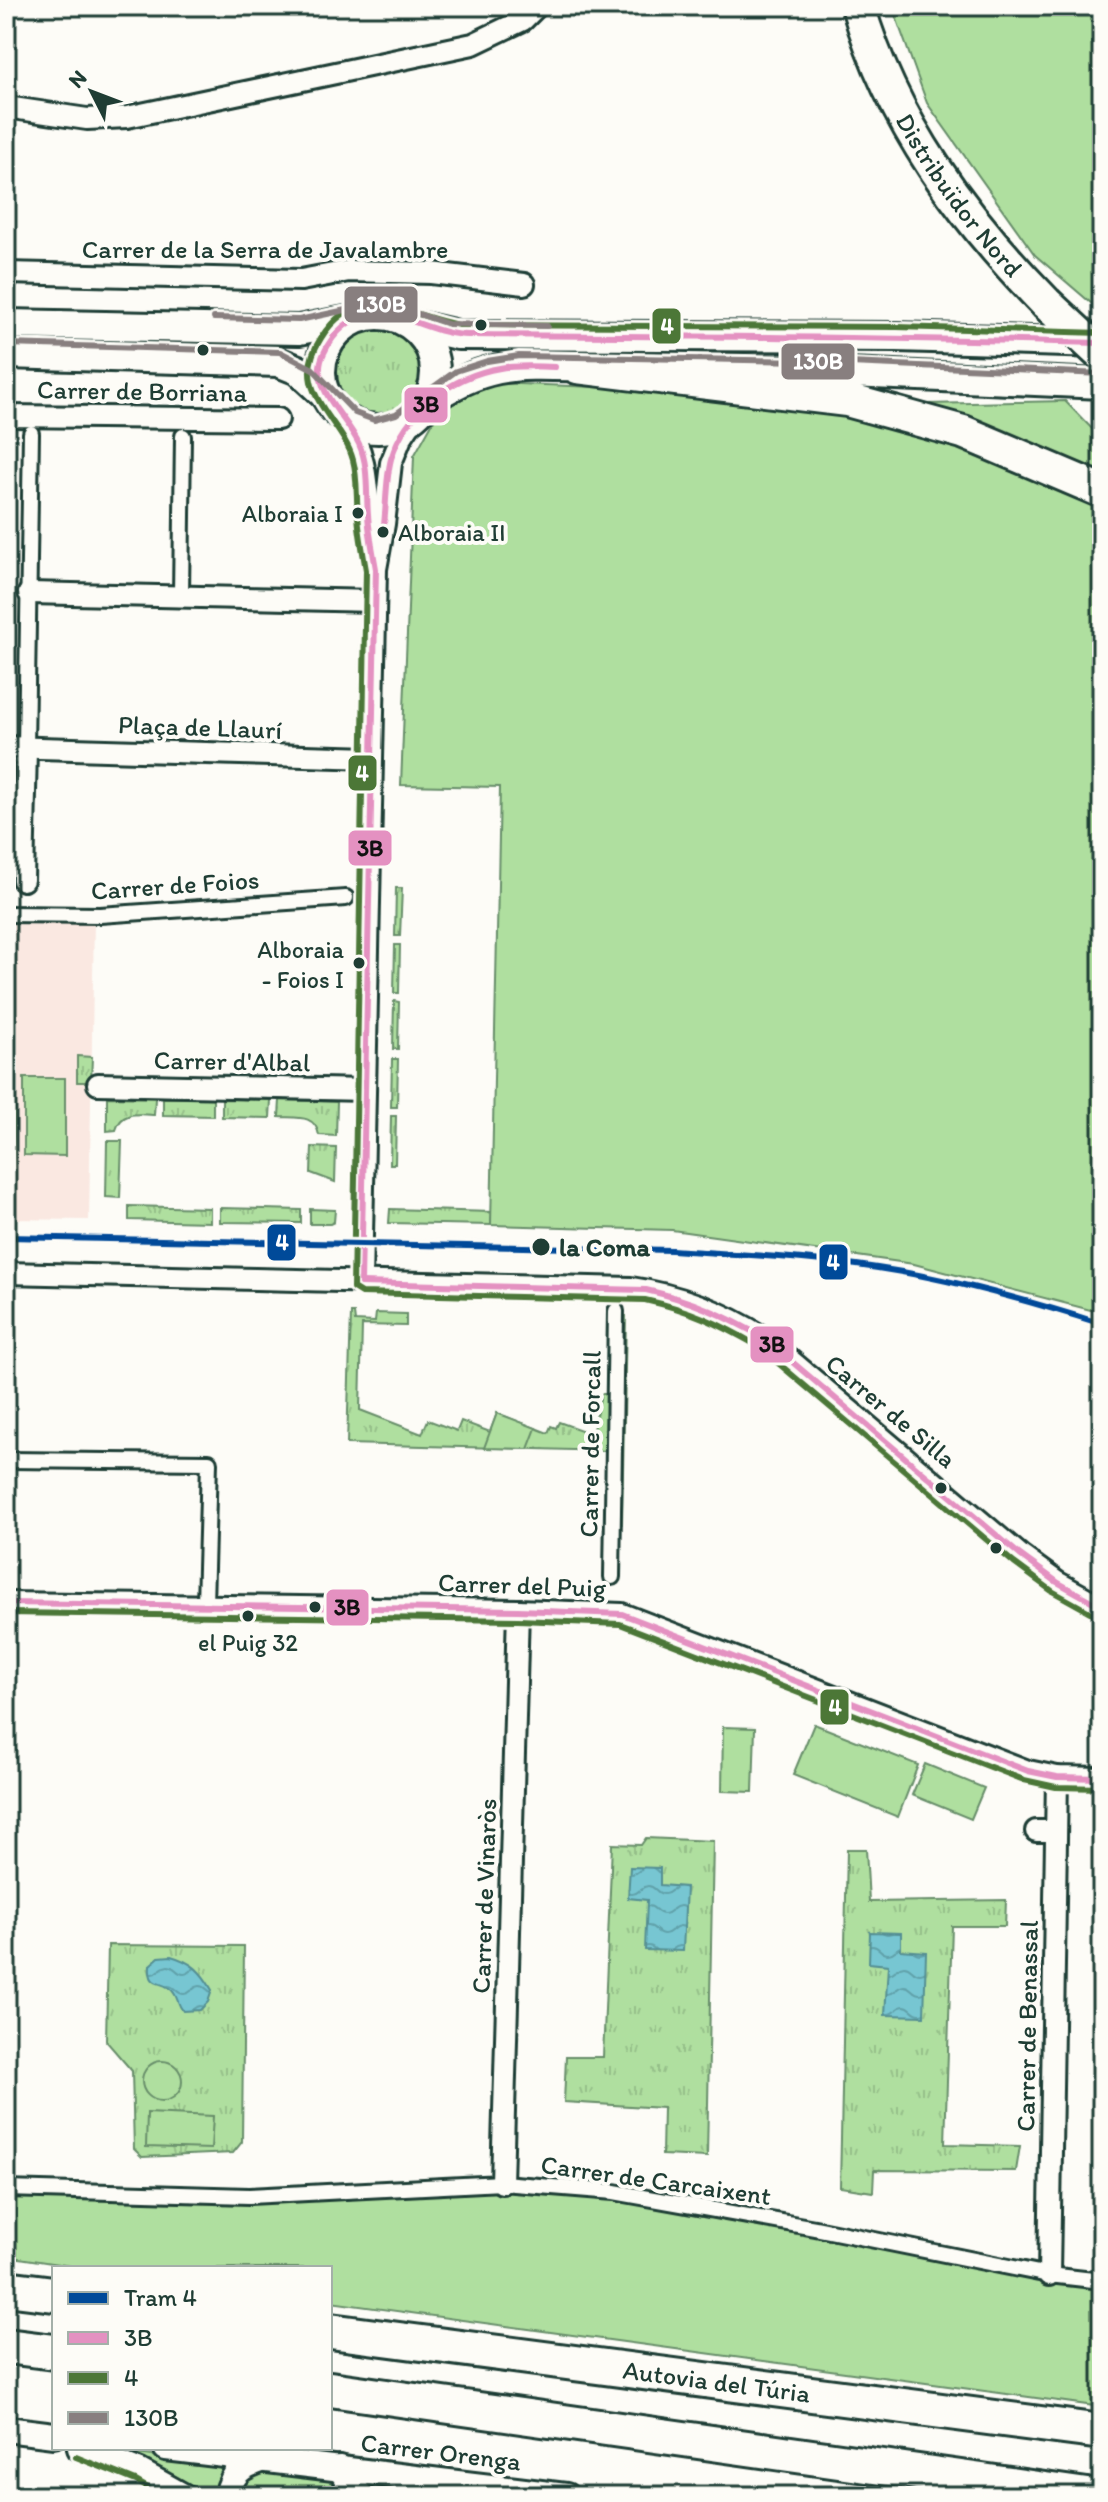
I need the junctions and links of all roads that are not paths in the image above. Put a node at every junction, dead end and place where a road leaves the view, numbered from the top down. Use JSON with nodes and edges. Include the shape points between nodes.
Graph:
{"nodes":[{"id":1,"x":537,"y":6,"type":"edge"},
{"id":2,"x":858,"y":6,"type":"edge"},
{"id":3,"x":6,"y":107,"type":"edge"},
{"id":4,"x":6,"y":273,"type":"edge"},
{"id":5,"x":524,"y":284,"type":"dead end"},
{"id":6,"x":355,"y":318,"type":"junction"},
{"id":7,"x":6,"y":324,"type":"edge"},
{"id":8,"x":410,"y":324,"type":"junction"},
{"id":9,"x":1102,"y":343,"type":"edge"},
{"id":10,"x":6,"y":354,"type":"edge"},
{"id":11,"x":1102,"y":355,"type":"edge"},
{"id":12,"x":154,"y":357,"type":"junction"},
{"id":13,"x":577,"y":367,"type":"junction"},
{"id":14,"x":6,"y":371,"type":"edge"},
{"id":15,"x":1102,"y":384,"type":"edge"},
{"id":16,"x":325,"y":395,"type":"junction"},
{"id":17,"x":421,"y":409,"type":"junction"},
{"id":18,"x":6,"y":416,"type":"edge"},
{"id":19,"x":278,"y":419,"type":"dead end"},
{"id":20,"x":344,"y":419,"type":"junction"},
{"id":21,"x":31,"y":433,"type":"dead end"},
{"id":22,"x":183,"y":436,"type":"dead end"},
{"id":23,"x":1102,"y":491,"type":"edge"},
{"id":24,"x":376,"y":569,"type":"junction"},
{"id":25,"x":29,"y":593,"type":"junction"},
{"id":26,"x":181,"y":595,"type":"junction"},
{"id":27,"x":375,"y":601,"type":"junction"},
{"id":28,"x":16,"y":748,"type":"edge"},
{"id":29,"x":372,"y":758,"type":"junction"},
{"id":30,"x":23,"y":880,"type":"dead end"},
{"id":31,"x":346,"y":898,"type":"dead end"},
{"id":32,"x":6,"y":914,"type":"edge"},
{"id":33,"x":98,"y":1084,"type":"dead end"},
{"id":34,"x":365,"y":1090,"type":"junction"},
{"id":35,"x":6,"y":1273,"type":"edge"},
{"id":36,"x":361,"y":1283,"type":"junction"},
{"id":37,"x":616,"y":1311,"type":"dead end"},
{"id":38,"x":6,"y":1460,"type":"edge"},
{"id":39,"x":612,"y":1577,"type":"dead end"},
{"id":40,"x":6,"y":1603,"type":"edge"},
{"id":41,"x":205,"y":1604,"type":"junction"},
{"id":42,"x":1102,"y":1607,"type":"edge"},
{"id":43,"x":518,"y":1610,"type":"junction"},
{"id":44,"x":1057,"y":1777,"type":"junction"},
{"id":45,"x":1102,"y":1778,"type":"edge"},
{"id":46,"x":502,"y":2183,"type":"junction"},
{"id":47,"x":6,"y":2189,"type":"edge"},
{"id":48,"x":1049,"y":2275,"type":"junction"},
{"id":49,"x":1102,"y":2281,"type":"edge"},
{"id":50,"x":6,"y":2288,"type":"edge"},
{"id":51,"x":52,"y":2294,"type":"edge"},
{"id":52,"x":332,"y":2331,"type":"edge"},
{"id":53,"x":6,"y":2346,"type":"edge"},
{"id":54,"x":52,"y":2352,"type":"edge"},
{"id":55,"x":332,"y":2389,"type":"edge"},
{"id":56,"x":6,"y":2429,"type":"edge"},
{"id":57,"x":1102,"y":2432,"type":"edge"},
{"id":58,"x":51,"y":2435,"type":"edge"},
{"id":59,"x":85,"y":2450,"type":"edge"},
{"id":60,"x":184,"y":2450,"type":"edge"},
{"id":61,"x":264,"y":2459,"type":"junction"},
{"id":62,"x":339,"y":2468,"type":"junction"},
{"id":63,"x":183,"y":2496,"type":"edge"},
{"id":64,"x":227,"y":2496,"type":"edge"},
{"id":65,"x":361,"y":2496,"type":"edge"},
{"id":66,"x":566,"y":2496,"type":"edge"},
{"id":67,"x":1087,"y":2496,"type":"edge"}],
"edges":[{"from":1,"to":3,"type":"street","via":[[523,20],[473,44],[127,117],[87,119]]},
{"from":2,"to":11,"type":"main road","name":"Distribuïdor Nord","bridge":true,"via":[[877,61],[922,148],[973,223]]},
{"from":4,"to":5,"type":"street","name":"Carrer de la Serra de Javalambre","via":[[301,280],[349,271],[417,272]]},
{"from":6,"to":7,"type":"main road","via":[[299,330]]},
{"from":6,"to":8,"type":"main road","via":[[393,316]]},
{"from":6,"to":16,"type":"main road","via":[[328,342],[321,359]]},
{"from":8,"to":9,"type":"main road","via":[[458,335]]},
{"from":8,"to":17,"type":"main road","via":[[423,336],[434,360],[434,387]]},
{"from":10,"to":12,"type":"main road"},
{"from":12,"to":14,"type":"main road","via":[[112,371]]},
{"from":12,"to":16,"type":"main road","via":[[278,362],[298,370]]},
{"from":13,"to":15,"type":"main road"},
{"from":13,"to":17,"type":"main road","via":[[480,372]]},
{"from":13,"to":23,"type":"main road","via":[[847,400],[963,432]]},
{"from":16,"to":20,"type":"main road"},
{"from":17,"to":20,"type":"main road","via":[[399,425],[380,430]]},
{"from":17,"to":24,"type":"street","via":[[391,463]]},
{"from":18,"to":19,"type":"street","name":"Carrer de Borriana"},
{"from":20,"to":24,"type":"street","via":[[365,462]]},
{"from":21,"to":25,"type":"street"},
{"from":22,"to":26,"type":"street"},
{"from":24,"to":27,"type":"street"},
{"from":25,"to":26,"type":"street"},
{"from":25,"to":28,"type":"street"},
{"from":26,"to":27,"type":"street"},
{"from":27,"to":29,"type":"street"},
{"from":28,"to":29,"type":"street","name":"Plaça de Llaurí"},
{"from":28,"to":30,"type":"street"},
{"from":29,"to":34,"type":"street"},
{"from":31,"to":32,"type":"street","name":"Carrer de Foios","via":[[100,915]]},
{"from":33,"to":34,"type":"street","name":"Carrer d'Albal"},
{"from":34,"to":36,"type":"street"},
{"from":35,"to":36,"type":"street","name":"Carrer de Silla"},
{"from":36,"to":42,"type":"street","name":"Carrer de Silla","via":[[631,1288],[686,1299],[724,1315],[764,1338],[1029,1562]]},
{"from":37,"to":39,"type":"street","name":"Carrer de Forcall"},
{"from":38,"to":41,"type":"street","via":[[209,1462]]},
{"from":40,"to":41,"type":"street","name":"Carrer del Puig"},
{"from":41,"to":43,"type":"street","name":"Carrer del Puig"},
{"from":43,"to":44,"type":"street","name":"Carrer del Puig","via":[[622,1614],[1028,1771]]},
{"from":43,"to":46,"type":"street","name":"Carrer de Vinaròs"},
{"from":44,"to":45,"type":"street","name":"Carrer del Puig"},
{"from":44,"to":48,"type":"street","name":"Carrer de Benassal","via":[[1046,1831]]},
{"from":46,"to":47,"type":"street","name":"Carrer de Carcaixent","via":[[249,2196]]},
{"from":46,"to":48,"type":"street","name":"Carrer de Carcaixent","via":[[614,2192]]},
{"from":48,"to":49,"type":"street","name":"Carrer de Carcaixent"},
{"from":50,"to":51,"type":"highway"},
{"from":52,"to":57,"type":"highway","name":"Autovia del Túria"},
{"from":53,"to":54,"type":"highway"},
{"from":55,"to":67,"type":"highway"},
{"from":56,"to":58,"type":"street"},
{"from":59,"to":63,"type":"street"},
{"from":60,"to":61,"type":"street","name":"Carrer Orenga"},
{"from":61,"to":62,"type":"street","name":"Carrer Orenga"},
{"from":61,"to":64,"type":"street","via":[[243,2466],[231,2479]]},
{"from":62,"to":65,"type":"street"},
{"from":62,"to":66,"type":"street","name":"Carrer Orenga"}]}
